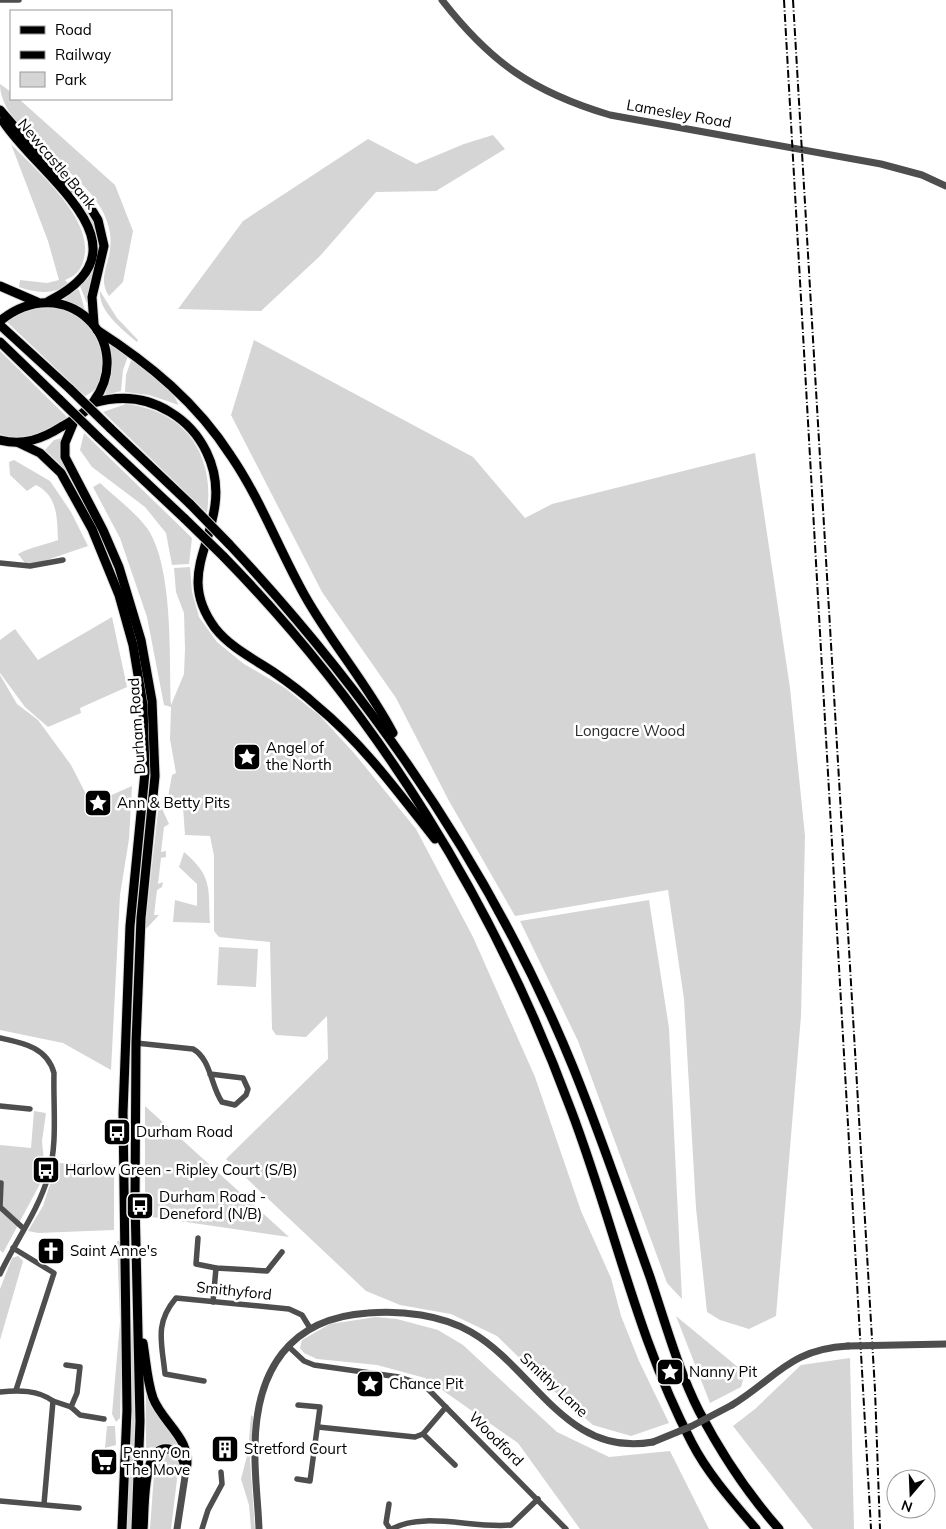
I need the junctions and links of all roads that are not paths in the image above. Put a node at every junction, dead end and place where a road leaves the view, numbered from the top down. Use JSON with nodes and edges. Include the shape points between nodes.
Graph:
{"nodes":[{"id":1,"x":0,"y":0,"type":"edge"},
{"id":2,"x":19,"y":0,"type":"edge"},
{"id":3,"x":442,"y":0,"type":"edge"},
{"id":4,"x":0,"y":110,"type":"edge"},
{"id":5,"x":0,"y":116,"type":"edge"},
{"id":6,"x":946,"y":186,"type":"edge"},
{"id":7,"x":0,"y":286,"type":"edge"},
{"id":8,"x":49,"y":301,"type":"junction"},
{"id":9,"x":37,"y":302,"type":"junction"},
{"id":10,"x":0,"y":320,"type":"edge"},
{"id":11,"x":0,"y":325,"type":"edge"},
{"id":12,"x":95,"y":327,"type":"junction"},
{"id":13,"x":2,"y":344,"type":"edge"},
{"id":14,"x":94,"y":402,"type":"junction"},
{"id":15,"x":75,"y":419,"type":"junction"},
{"id":16,"x":0,"y":440,"type":"edge"},
{"id":17,"x":20,"y":443,"type":"junction"},
{"id":18,"x":63,"y":560,"type":"dead end"},
{"id":19,"x":0,"y":563,"type":"edge"},
{"id":20,"x":412,"y":768,"type":"junction"},
{"id":21,"x":458,"y":868,"type":"junction"},
{"id":22,"x":0,"y":1038,"type":"edge"},
{"id":23,"x":136,"y":1043,"type":"junction"},
{"id":24,"x":210,"y":1074,"type":"junction"},
{"id":25,"x":0,"y":1106,"type":"edge"},
{"id":26,"x":30,"y":1109,"type":"dead end"},
{"id":27,"x":2,"y":1183,"type":"dead end"},
{"id":28,"x":23,"y":1228,"type":"junction"},
{"id":29,"x":198,"y":1238,"type":"dead end"},
{"id":30,"x":13,"y":1248,"type":"junction"},
{"id":31,"x":282,"y":1252,"type":"dead end"},
{"id":32,"x":216,"y":1268,"type":"junction"},
{"id":33,"x":0,"y":1273,"type":"edge"},
{"id":34,"x":213,"y":1302,"type":"junction"},
{"id":35,"x":138,"y":1311,"type":"junction"},
{"id":36,"x":310,"y":1328,"type":"junction"},
{"id":37,"x":946,"y":1344,"type":"edge"},
{"id":38,"x":288,"y":1346,"type":"junction"},
{"id":39,"x":66,"y":1365,"type":"dead end"},
{"id":40,"x":204,"y":1381,"type":"dead end"},
{"id":41,"x":16,"y":1390,"type":"junction"},
{"id":42,"x":0,"y":1392,"type":"edge"},
{"id":43,"x":53,"y":1402,"type":"junction"},
{"id":44,"x":298,"y":1405,"type":"dead end"},
{"id":45,"x":71,"y":1407,"type":"junction"},
{"id":46,"x":446,"y":1407,"type":"junction"},
{"id":47,"x":104,"y":1419,"type":"dead end"},
{"id":48,"x":318,"y":1426,"type":"junction"},
{"id":49,"x":423,"y":1434,"type":"junction"},
{"id":50,"x":455,"y":1465,"type":"dead end"},
{"id":51,"x":186,"y":1470,"type":"junction"},
{"id":52,"x":221,"y":1472,"type":"dead end"},
{"id":53,"x":297,"y":1478,"type":"dead end"},
{"id":54,"x":538,"y":1499,"type":"junction"},
{"id":55,"x":0,"y":1501,"type":"edge"},
{"id":56,"x":44,"y":1504,"type":"junction"},
{"id":57,"x":389,"y":1504,"type":"dead end"},
{"id":58,"x":79,"y":1508,"type":"dead end"},
{"id":59,"x":513,"y":1527,"type":"edge"},
{"id":60,"x":122,"y":1529,"type":"edge"},
{"id":61,"x":136,"y":1529,"type":"edge"},
{"id":62,"x":143,"y":1529,"type":"edge"},
{"id":63,"x":177,"y":1529,"type":"edge"},
{"id":64,"x":202,"y":1529,"type":"edge"},
{"id":65,"x":259,"y":1529,"type":"edge"},
{"id":66,"x":391,"y":1529,"type":"edge"},
{"id":67,"x":566,"y":1529,"type":"edge"},
{"id":68,"x":756,"y":1529,"type":"edge"},
{"id":69,"x":779,"y":1529,"type":"edge"}],
"edges":[{"from":1,"to":2,"type":"street"},
{"from":3,"to":6,"type":"street","name":"Lamesley Road","via":[[483,47],[504,65],[545,92],[573,104],[610,115],[881,164],[922,175]]},
{"from":4,"to":12,"type":"main road","name":"Newcastle Bank","via":[[34,149],[84,197],[98,220],[104,246],[92,297]]},
{"from":5,"to":8,"type":"main road","name":"Newcastle Bank","via":[[17,142],[76,204],[90,230],[92,247],[86,274],[72,289]]},
{"from":7,"to":9,"type":"main road"},
{"from":8,"to":9,"type":"main road"},
{"from":8,"to":12,"type":"main road","via":[[71,307]]},
{"from":9,"to":10,"type":"main road","via":[[20,307]]},
{"from":11,"to":20,"type":"main road","bridge":true,"via":[[229,544],[324,651]]},
{"from":12,"to":14,"type":"main road","name":"Newcastle Bank","via":[[105,349],[107,365]]},
{"from":12,"to":20,"type":"main road","via":[[169,383],[219,437],[243,475],[304,595],[382,712]]},
{"from":13,"to":21,"type":"main road","bridge":true,"via":[[223,556],[285,623],[343,694],[402,777]]},
{"from":14,"to":15,"type":"main road"},
{"from":14,"to":21,"type":"main road","via":[[116,398],[145,401],[176,415],[193,430],[208,455],[216,482],[213,516],[198,565],[200,592],[209,618],[229,643],[301,692],[335,721],[381,770]]},
{"from":15,"to":17,"type":"main road","via":[[48,436]]},
{"from":15,"to":23,"type":"main road","name":"Durham Road","via":[[65,443],[65,457],[119,566],[142,640],[152,701],[155,776],[142,918]]},
{"from":16,"to":17,"type":"main road"},
{"from":17,"to":60,"type":"main road","name":"Durham Road","via":[[40,453],[58,469],[92,529],[118,594],[133,645],[143,705],[145,772],[130,926],[124,1077],[127,1410]]},
{"from":18,"to":19,"type":"street","via":[[30,566]]},
{"from":20,"to":69,"type":"main road","via":[[493,900],[557,1028],[699,1410],[753,1500]]},
{"from":21,"to":68,"type":"main road","via":[[513,972],[559,1077],[588,1155],[645,1333],[682,1423],[730,1499]]},
{"from":22,"to":28,"type":"street","via":[[36,1049],[45,1056],[54,1073],[50,1172]]},
{"from":23,"to":24,"type":"street","via":[[193,1049]]},
{"from":23,"to":35,"type":"main road","name":"Durham Road"},
{"from":24,"to":24,"type":"street","via":[[222,1102],[235,1105],[246,1095],[248,1089],[243,1078]]},
{"from":25,"to":26,"type":"street"},
{"from":27,"to":28,"type":"street","via":[[0,1207]]},
{"from":28,"to":30,"type":"street"},
{"from":29,"to":32,"type":"street","via":[[196,1264]]},
{"from":30,"to":33,"type":"street"},
{"from":30,"to":41,"type":"street","via":[[54,1272]]},
{"from":31,"to":32,"type":"street","via":[[267,1271]]},
{"from":32,"to":34,"type":"street"},
{"from":34,"to":36,"type":"street","name":"Smithyford","via":[[289,1309],[302,1315]]},
{"from":34,"to":40,"type":"street","name":"Smithyford","via":[[176,1298],[160,1323],[165,1374]]},
{"from":35,"to":51,"type":"main road","via":[[151,1389],[159,1411],[185,1445],[188,1456]]},
{"from":35,"to":61,"type":"main road","name":"Durham Road","via":[[140,1421]]},
{"from":36,"to":37,"type":"street","name":"Smithy Lane","bridge":true,"via":[[345,1316],[373,1312],[452,1322],[488,1343],[561,1414],[586,1433],[618,1444],[654,1442],[692,1426],[732,1405],[797,1357],[826,1348]]},
{"from":36,"to":38,"type":"street"},
{"from":38,"to":46,"type":"street","name":"Woodford","via":[[314,1365],[399,1376],[424,1385]]},
{"from":38,"to":65,"type":"street","via":[[272,1366],[259,1401],[254,1446]]},
{"from":39,"to":45,"type":"street","via":[[80,1368],[77,1393]]},
{"from":41,"to":42,"type":"street"},
{"from":41,"to":43,"type":"street","via":[[46,1396]]},
{"from":43,"to":45,"type":"street"},
{"from":43,"to":56,"type":"street"},
{"from":44,"to":48,"type":"street","via":[[320,1407]]},
{"from":45,"to":47,"type":"street","via":[[80,1415]]},
{"from":46,"to":49,"type":"street"},
{"from":46,"to":54,"type":"street","name":"Woodford"},
{"from":48,"to":49,"type":"street","via":[[415,1437]]},
{"from":48,"to":53,"type":"street","via":[[310,1481]]},
{"from":49,"to":50,"type":"street"},
{"from":51,"to":62,"type":"main road","via":[[182,1457],[175,1451],[162,1449],[154,1453],[148,1467]]},
{"from":51,"to":63,"type":"street"},
{"from":52,"to":64,"type":"street","via":[[222,1484]]},
{"from":54,"to":59,"type":"street"},
{"from":54,"to":67,"type":"street","name":"Woodford"},
{"from":55,"to":56,"type":"street"},
{"from":56,"to":58,"type":"street"},
{"from":57,"to":66,"type":"street","via":[[386,1523]]},
{"from":59,"to":66,"type":"street","via":[[428,1521],[401,1524]]}]}
